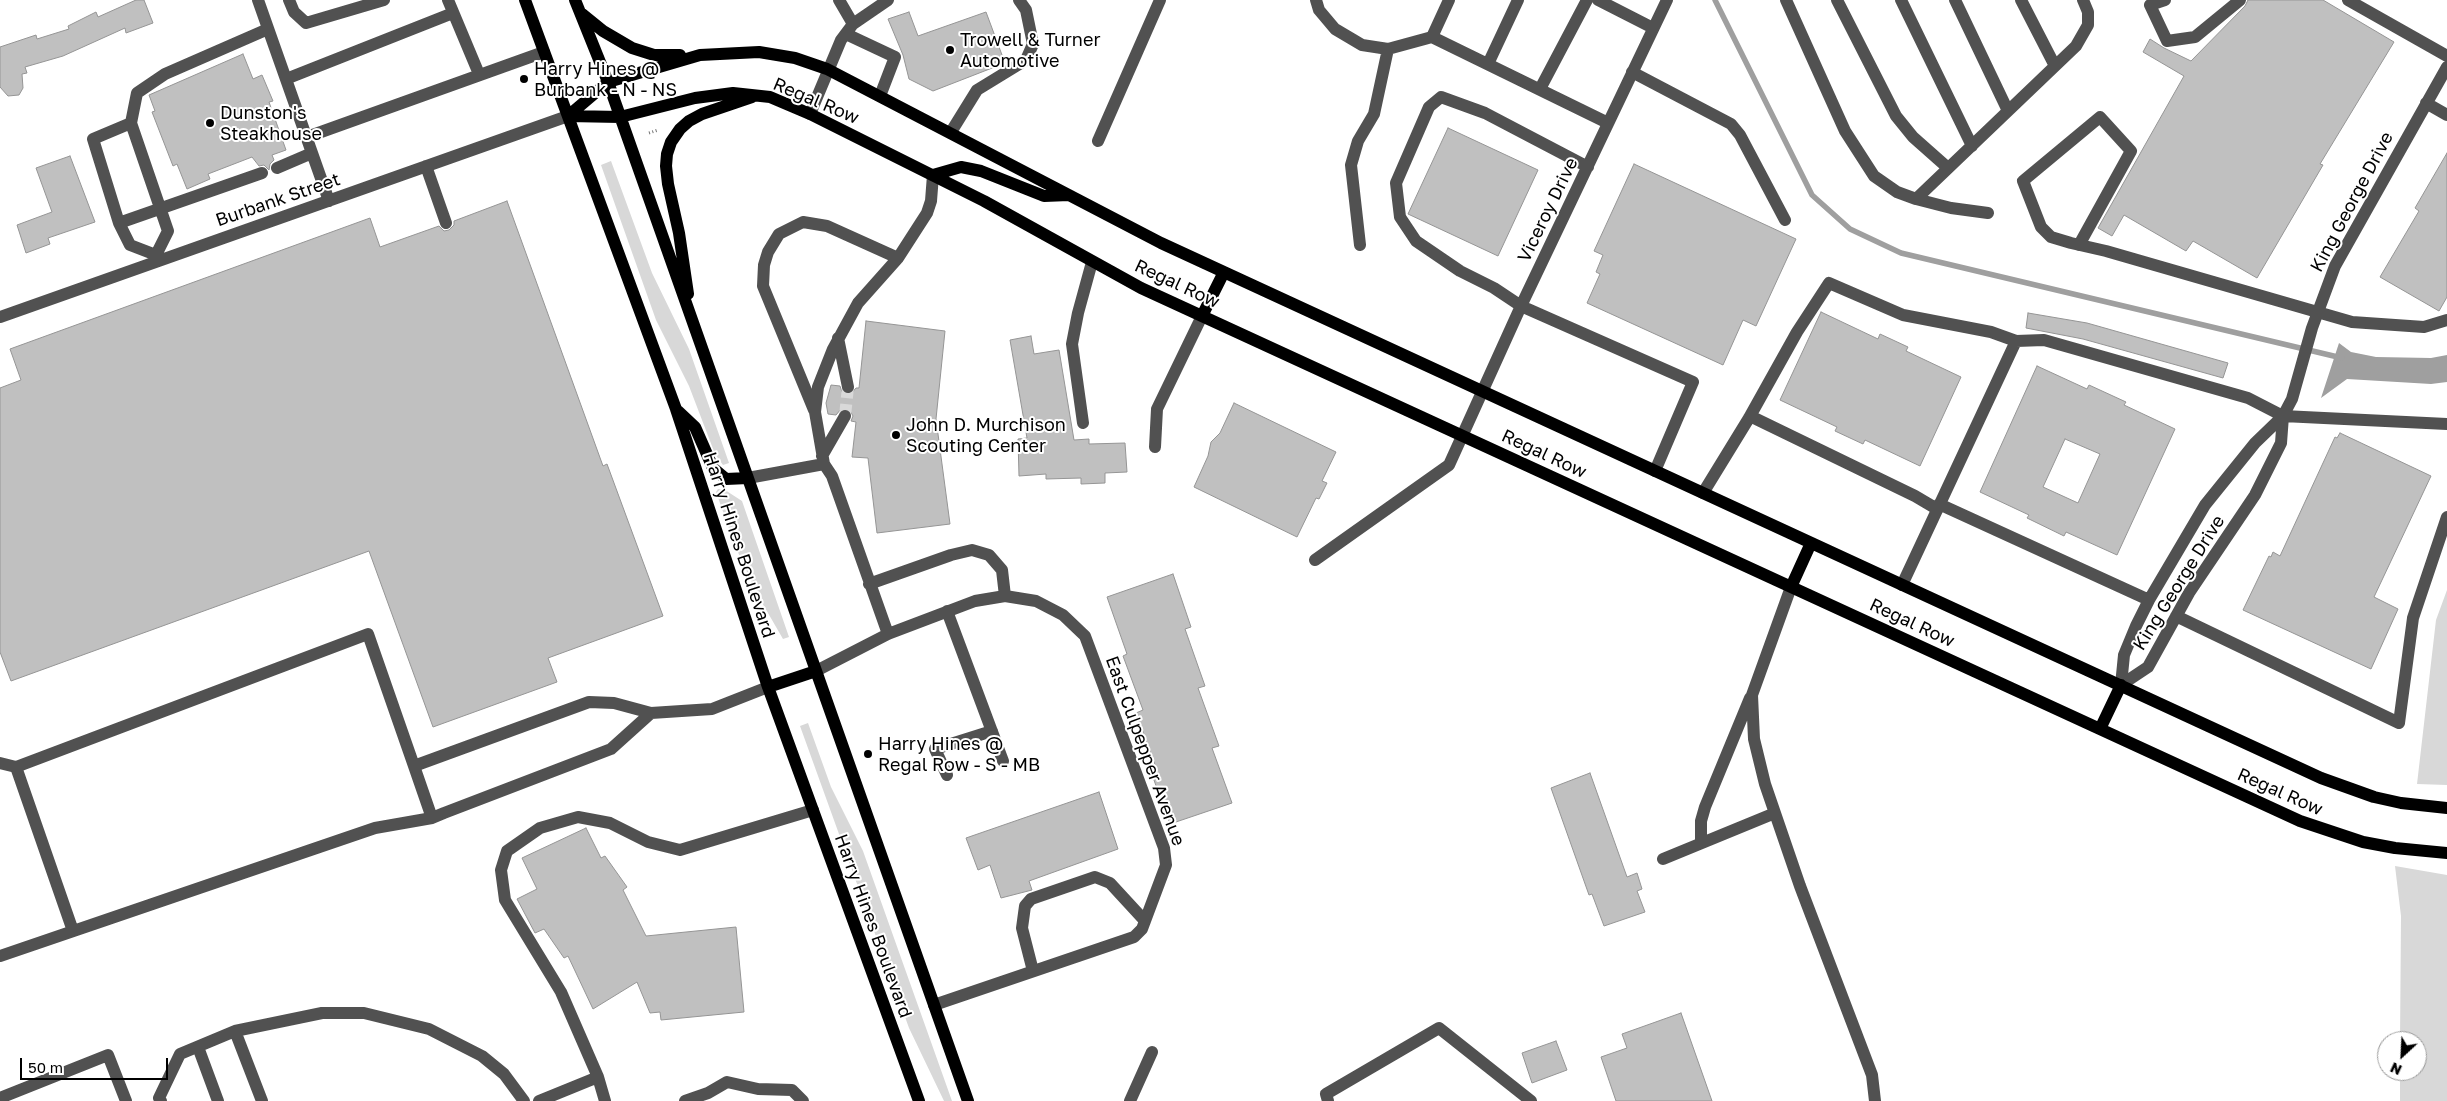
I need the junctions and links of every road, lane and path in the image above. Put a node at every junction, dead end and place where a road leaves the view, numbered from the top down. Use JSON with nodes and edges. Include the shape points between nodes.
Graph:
{"nodes":[{"id":1,"x":258,"y":0,"type":"edge"},
{"id":2,"x":289,"y":0,"type":"edge"},
{"id":3,"x":384,"y":0,"type":"edge"},
{"id":4,"x":448,"y":0,"type":"edge"},
{"id":5,"x":525,"y":0,"type":"edge"},
{"id":6,"x":839,"y":0,"type":"edge"},
{"id":7,"x":888,"y":0,"type":"edge"},
{"id":8,"x":1019,"y":0,"type":"edge"},
{"id":9,"x":1160,"y":0,"type":"edge"},
{"id":10,"x":1316,"y":0,"type":"edge"},
{"id":11,"x":1449,"y":0,"type":"edge"},
{"id":12,"x":1518,"y":0,"type":"edge"},
{"id":13,"x":1587,"y":0,"type":"edge"},
{"id":14,"x":1598,"y":0,"type":"edge"},
{"id":15,"x":1666,"y":0,"type":"edge"},
{"id":16,"x":1786,"y":0,"type":"edge"},
{"id":17,"x":1837,"y":0,"type":"edge"},
{"id":18,"x":1901,"y":0,"type":"edge"},
{"id":19,"x":1955,"y":0,"type":"edge"},
{"id":20,"x":2021,"y":0,"type":"edge"},
{"id":21,"x":2082,"y":0,"type":"edge"},
{"id":22,"x":2165,"y":0,"type":"edge"},
{"id":23,"x":2240,"y":0,"type":"edge"},
{"id":24,"x":2348,"y":0,"type":"edge"},
{"id":25,"x":577,"y":5,"type":"edge"},
{"id":26,"x":454,"y":13,"type":"junction"},
{"id":27,"x":1653,"y":28,"type":"junction"},
{"id":28,"x":268,"y":29,"type":"junction"},
{"id":29,"x":849,"y":29,"type":"junction"},
{"id":30,"x":1432,"y":37,"type":"junction"},
{"id":31,"x":1388,"y":49,"type":"junction"},
{"id":32,"x":544,"y":52,"type":"junction"},
{"id":33,"x":700,"y":55,"type":"junction"},
{"id":34,"x":2447,"y":56,"type":"edge"},
{"id":35,"x":1488,"y":64,"type":"junction"},
{"id":36,"x":2055,"y":66,"type":"junction"},
{"id":37,"x":2447,"y":67,"type":"edge"},
{"id":38,"x":827,"y":69,"type":"junction"},
{"id":39,"x":1632,"y":72,"type":"junction"},
{"id":40,"x":479,"y":74,"type":"junction"},
{"id":41,"x":286,"y":79,"type":"junction"},
{"id":42,"x":608,"y":82,"type":"junction"},
{"id":43,"x":1540,"y":89,"type":"junction"},
{"id":44,"x":757,"y":95,"type":"junction"},
{"id":45,"x":880,"y":96,"type":"junction"},
{"id":46,"x":2426,"y":102,"type":"junction"},
{"id":47,"x":2008,"y":111,"type":"junction"},
{"id":48,"x":810,"y":114,"type":"junction"},
{"id":49,"x":2447,"y":115,"type":"edge"},
{"id":50,"x":568,"y":116,"type":"junction"},
{"id":51,"x":620,"y":117,"type":"junction"},
{"id":52,"x":1608,"y":123,"type":"junction"},
{"id":53,"x":131,"y":124,"type":"junction"},
{"id":54,"x":658,"y":130,"type":"dead end"},
{"id":55,"x":649,"y":132,"type":"dead end"},
{"id":56,"x":951,"y":132,"type":"junction"},
{"id":57,"x":307,"y":137,"type":"junction"},
{"id":58,"x":1098,"y":141,"type":"dead end"},
{"id":59,"x":1972,"y":146,"type":"junction"},
{"id":60,"x":312,"y":154,"type":"junction"},
{"id":61,"x":426,"y":166,"type":"junction"},
{"id":62,"x":1588,"y":166,"type":"junction"},
{"id":63,"x":277,"y":168,"type":"dead end"},
{"id":64,"x":1948,"y":168,"type":"junction"},
{"id":65,"x":262,"y":173,"type":"dead end"},
{"id":66,"x":933,"y":175,"type":"junction"},
{"id":67,"x":1072,"y":195,"type":"junction"},
{"id":68,"x":1916,"y":199,"type":"junction"},
{"id":69,"x":329,"y":200,"type":"junction"},
{"id":70,"x":160,"y":210,"type":"junction"},
{"id":71,"x":1988,"y":213,"type":"dead end"},
{"id":72,"x":1785,"y":220,"type":"dead end"},
{"id":73,"x":446,"y":223,"type":"dead end"},
{"id":74,"x":119,"y":224,"type":"junction"},
{"id":75,"x":2079,"y":244,"type":"junction"},
{"id":76,"x":1360,"y":245,"type":"dead end"},
{"id":77,"x":157,"y":258,"type":"junction"},
{"id":78,"x":898,"y":258,"type":"junction"},
{"id":79,"x":1092,"y":262,"type":"junction"},
{"id":80,"x":1224,"y":272,"type":"junction"},
{"id":81,"x":1521,"y":306,"type":"junction"},
{"id":82,"x":2318,"y":311,"type":"junction"},
{"id":83,"x":690,"y":314,"type":"junction"},
{"id":84,"x":1202,"y":316,"type":"junction"},
{"id":85,"x":0,"y":317,"type":"edge"},
{"id":86,"x":2447,"y":320,"type":"edge"},
{"id":87,"x":838,"y":338,"type":"junction"},
{"id":88,"x":2016,"y":341,"type":"junction"},
{"id":89,"x":848,"y":387,"type":"tunnel mouth"},
{"id":90,"x":1482,"y":391,"type":"junction"},
{"id":91,"x":676,"y":409,"type":"junction"},
{"id":92,"x":814,"y":412,"type":"junction"},
{"id":93,"x":845,"y":416,"type":"tunnel mouth"},
{"id":94,"x":1750,"y":416,"type":"junction"},
{"id":95,"x":2283,"y":416,"type":"junction"},
{"id":96,"x":1084,"y":423,"type":"dead end"},
{"id":97,"x":2447,"y":424,"type":"edge"},
{"id":98,"x":1463,"y":436,"type":"junction"},
{"id":99,"x":1155,"y":447,"type":"dead end"},
{"id":100,"x":823,"y":460,"type":"junction"},
{"id":101,"x":1655,"y":471,"type":"junction"},
{"id":102,"x":748,"y":478,"type":"junction"},
{"id":103,"x":1703,"y":493,"type":"junction"},
{"id":104,"x":1938,"y":506,"type":"junction"},
{"id":105,"x":2447,"y":516,"type":"edge"},
{"id":106,"x":1811,"y":543,"type":"junction"},
{"id":107,"x":1315,"y":560,"type":"dead end"},
{"id":108,"x":870,"y":584,"type":"junction"},
{"id":109,"x":1902,"y":584,"type":"junction"},
{"id":110,"x":1791,"y":587,"type":"junction"},
{"id":111,"x":1005,"y":596,"type":"junction"},
{"id":112,"x":2149,"y":600,"type":"junction"},
{"id":113,"x":947,"y":611,"type":"junction"},
{"id":114,"x":2176,"y":616,"type":"junction"},
{"id":115,"x":888,"y":634,"type":"junction"},
{"id":116,"x":816,"y":671,"type":"junction"},
{"id":117,"x":2121,"y":685,"type":"junction"},
{"id":118,"x":768,"y":687,"type":"junction"},
{"id":119,"x":1752,"y":695,"type":"junction"},
{"id":120,"x":650,"y":713,"type":"junction"},
{"id":121,"x":2100,"y":729,"type":"junction"},
{"id":122,"x":992,"y":731,"type":"junction"},
{"id":123,"x":1003,"y":761,"type":"dead end"},
{"id":124,"x":0,"y":763,"type":"edge"},
{"id":125,"x":414,"y":766,"type":"junction"},
{"id":126,"x":16,"y":767,"type":"junction"},
{"id":127,"x":947,"y":775,"type":"dead end"},
{"id":128,"x":2447,"y":808,"type":"edge"},
{"id":129,"x":813,"y":810,"type":"junction"},
{"id":130,"x":1775,"y":813,"type":"junction"},
{"id":131,"x":432,"y":818,"type":"junction"},
{"id":132,"x":1701,"y":844,"type":"junction"},
{"id":133,"x":2447,"y":852,"type":"edge"},
{"id":134,"x":1663,"y":859,"type":"dead end"},
{"id":135,"x":1145,"y":920,"type":"junction"},
{"id":136,"x":73,"y":931,"type":"junction"},
{"id":137,"x":0,"y":956,"type":"edge"},
{"id":138,"x":1033,"y":971,"type":"junction"},
{"id":139,"x":934,"y":1005,"type":"junction"},
{"id":140,"x":235,"y":1031,"type":"junction"},
{"id":141,"x":198,"y":1046,"type":"junction"},
{"id":142,"x":1152,"y":1052,"type":"dead end"},
{"id":143,"x":598,"y":1077,"type":"junction"},
{"id":144,"x":0,"y":1098,"type":"edge"},
{"id":145,"x":126,"y":1101,"type":"edge"},
{"id":146,"x":160,"y":1101,"type":"edge"},
{"id":147,"x":218,"y":1101,"type":"edge"},
{"id":148,"x":262,"y":1101,"type":"edge"},
{"id":149,"x":524,"y":1101,"type":"edge"},
{"id":150,"x":539,"y":1101,"type":"edge"},
{"id":151,"x":605,"y":1101,"type":"edge"},
{"id":152,"x":685,"y":1101,"type":"edge"},
{"id":153,"x":803,"y":1101,"type":"edge"},
{"id":154,"x":919,"y":1101,"type":"edge"},
{"id":155,"x":968,"y":1101,"type":"edge"},
{"id":156,"x":1130,"y":1101,"type":"edge"},
{"id":157,"x":1328,"y":1101,"type":"edge"},
{"id":158,"x":1531,"y":1101,"type":"edge"},
{"id":159,"x":1875,"y":1101,"type":"edge"}],
"edges":[{"from":1,"to":28,"type":"street"},
{"from":2,"to":3,"type":"street","via":[[294,12],[306,23]]},
{"from":4,"to":26,"type":"street"},
{"from":5,"to":32,"type":"main road","name":"Harry Hines Boulevard"},
{"from":6,"to":29,"type":"street"},
{"from":7,"to":29,"type":"street"},
{"from":8,"to":56,"type":"street","via":[[1026,10],[1033,44],[1026,60],[978,90]]},
{"from":9,"to":58,"type":"street"},
{"from":10,"to":31,"type":"street","via":[[1319,10],[1335,29],[1362,45]]},
{"from":11,"to":30,"type":"street"},
{"from":12,"to":35,"type":"street"},
{"from":13,"to":43,"type":"street"},
{"from":14,"to":27,"type":"street"},
{"from":15,"to":27,"type":"street","name":"Viceroy Drive"},
{"from":16,"to":68,"type":"street","via":[[1850,138],[1874,176],[1897,192]]},
{"from":17,"to":64,"type":"street","via":[[1896,116],[1912,137]]},
{"from":18,"to":59,"type":"street"},
{"from":19,"to":47,"type":"street"},
{"from":20,"to":36,"type":"street"},
{"from":21,"to":36,"type":"street","via":[[2088,12],[2088,25],[2076,46]]},
{"from":22,"to":23,"type":"street","via":[[2150,5],[2167,40],[2194,37]]},
{"from":24,"to":34,"type":"street"},
{"from":25,"to":33,"type":"main road","via":[[614,39],[644,52],[667,56]]},
{"from":25,"to":42,"type":"main road","name":"Harry Hines Boulevard"},
{"from":26,"to":40,"type":"street"},
{"from":26,"to":41,"type":"street"},
{"from":27,"to":39,"type":"street","name":"Viceroy Drive"},
{"from":28,"to":41,"type":"street"},
{"from":28,"to":53,"type":"street","via":[[165,74],[137,93]]},
{"from":29,"to":38,"type":"street"},
{"from":29,"to":45,"type":"street","via":[[895,57]]},
{"from":30,"to":31,"type":"street"},
{"from":30,"to":35,"type":"street"},
{"from":31,"to":76,"type":"street","via":[[1374,114],[1358,140],[1351,165]]},
{"from":32,"to":40,"type":"street"},
{"from":32,"to":50,"type":"main road","name":"Harry Hines Boulevard"},
{"from":33,"to":38,"type":"main road","name":"Regal Row","via":[[759,52],[795,58]]},
{"from":33,"to":42,"type":"main road","name":"Regal Row"},
{"from":35,"to":43,"type":"street"},
{"from":36,"to":47,"type":"street"},
{"from":37,"to":46,"type":"street","name":"King George Drive"},
{"from":38,"to":45,"type":"main road","name":"Regal Row"},
{"from":38,"to":48,"type":"street"},
{"from":39,"to":52,"type":"street","name":"Viceroy Drive"},
{"from":39,"to":72,"type":"street","via":[[1731,124]]},
{"from":40,"to":57,"type":"street"},
{"from":41,"to":57,"type":"street"},
{"from":42,"to":50,"type":"main road","name":"Regal Row"},
{"from":42,"to":51,"type":"main road","name":"Harry Hines Boulevard"},
{"from":43,"to":52,"type":"street"},
{"from":44,"to":48,"type":"main road","name":"Regal Row","via":[[770,97]]},
{"from":44,"to":51,"type":"main road","name":"Regal Row","via":[[733,93],[695,98]]},
{"from":44,"to":83,"type":"main road","via":[[690,121],[680,129],[667,154],[666,166],[686,272]]},
{"from":45,"to":56,"type":"main road","name":"Regal Row"},
{"from":46,"to":49,"type":"street"},
{"from":46,"to":82,"type":"street","name":"King George Drive","via":[[2335,266]]},
{"from":47,"to":59,"type":"street"},
{"from":48,"to":66,"type":"main road","name":"Regal Row"},
{"from":50,"to":51,"type":"main road","name":"Regal Row"},
{"from":50,"to":61,"type":"street","name":"Burbank Street"},
{"from":50,"to":91,"type":"main road","name":"Harry Hines Boulevard"},
{"from":51,"to":83,"type":"main road","name":"Harry Hines Boulevard"},
{"from":52,"to":62,"type":"street","name":"Viceroy Drive"},
{"from":53,"to":70,"type":"street"},
{"from":53,"to":74,"type":"street","via":[[93,139]]},
{"from":54,"to":55,"type":"path"},
{"from":56,"to":67,"type":"main road","name":"Regal Row"},
{"from":57,"to":60,"type":"street"},
{"from":59,"to":64,"type":"street"},
{"from":60,"to":63,"type":"street"},
{"from":60,"to":69,"type":"street"},
{"from":61,"to":69,"type":"street","name":"Burbank Street"},
{"from":61,"to":73,"type":"street"},
{"from":62,"to":81,"type":"street","name":"Viceroy Drive"},
{"from":62,"to":81,"type":"street","via":[[1484,113],[1441,97],[1429,107],[1396,182],[1400,216],[1416,241]]},
{"from":64,"to":68,"type":"street"},
{"from":65,"to":70,"type":"street"},
{"from":66,"to":67,"type":"main road","via":[[961,167],[981,171],[1044,196]]},
{"from":66,"to":78,"type":"street","via":[[927,213]]},
{"from":66,"to":79,"type":"main road","name":"Regal Row"},
{"from":67,"to":80,"type":"main road","name":"Regal Row","via":[[1161,243]]},
{"from":68,"to":71,"type":"street"},
{"from":69,"to":77,"type":"street","name":"Burbank Street"},
{"from":70,"to":74,"type":"street"},
{"from":70,"to":77,"type":"street","via":[[168,231]]},
{"from":74,"to":77,"type":"street","via":[[130,245]]},
{"from":75,"to":75,"type":"street","via":[[2050,237],[2041,227],[2023,181],[2100,117],[2131,151]]},
{"from":75,"to":82,"type":"street"},
{"from":77,"to":85,"type":"street","name":"Burbank Street"},
{"from":78,"to":87,"type":"street","via":[[858,303]]},
{"from":78,"to":92,"type":"street","via":[[827,226],[803,222],[779,234],[768,252],[763,286]]},
{"from":79,"to":84,"type":"main road","name":"Regal Row"},
{"from":79,"to":96,"type":"street","via":[[1072,344]]},
{"from":80,"to":84,"type":"main road"},
{"from":80,"to":90,"type":"main road","name":"Regal Row"},
{"from":81,"to":90,"type":"street","name":"Viceroy Drive"},
{"from":81,"to":101,"type":"street","via":[[1693,382]]},
{"from":82,"to":86,"type":"street","via":[[2352,322],[2424,327]]},
{"from":82,"to":95,"type":"street","name":"King George Drive","via":[[2292,400]]},
{"from":83,"to":102,"type":"main road","name":"Harry Hines Boulevard"},
{"from":84,"to":98,"type":"main road","name":"Regal Row"},
{"from":84,"to":99,"type":"street","via":[[1157,409]]},
{"from":87,"to":89,"type":"street"},
{"from":87,"to":92,"type":"street","via":[[818,387]]},
{"from":88,"to":94,"type":"street","via":[[1991,332],[1902,315],[1829,283]]},
{"from":88,"to":95,"type":"street","via":[[2044,340],[2248,398]]},
{"from":88,"to":104,"type":"street"},
{"from":90,"to":98,"type":"street","name":"Viceroy Drive"},
{"from":90,"to":101,"type":"main road","name":"Regal Row"},
{"from":91,"to":102,"type":"main road","via":[[695,427],[713,468],[726,479]]},
{"from":91,"to":118,"type":"main road","name":"Harry Hines Boulevard"},
{"from":92,"to":100,"type":"street"},
{"from":93,"to":100,"type":"street"},
{"from":94,"to":103,"type":"street"},
{"from":94,"to":104,"type":"street"},
{"from":95,"to":97,"type":"street"},
{"from":95,"to":112,"type":"street","name":"King George Drive","via":[[2255,443],[2205,505]]},
{"from":95,"to":114,"type":"street","name":"King George Drive","via":[[2281,443],[2255,495]]},
{"from":98,"to":107,"type":"street","name":"Viceroy Drive","via":[[1449,465]]},
{"from":98,"to":110,"type":"main road","name":"Regal Row"},
{"from":100,"to":102,"type":"street"},
{"from":100,"to":108,"type":"street","via":[[832,476]]},
{"from":101,"to":103,"type":"main road","name":"Regal Row"},
{"from":102,"to":116,"type":"main road","name":"Harry Hines Boulevard"},
{"from":103,"to":106,"type":"main road","name":"Regal Row"},
{"from":104,"to":109,"type":"street"},
{"from":104,"to":112,"type":"street"},
{"from":105,"to":114,"type":"street","via":[[2413,618],[2399,723]]},
{"from":106,"to":109,"type":"main road","name":"Regal Row"},
{"from":106,"to":110,"type":"main road"},
{"from":108,"to":111,"type":"street","via":[[972,550],[989,555],[1002,570]]},
{"from":108,"to":115,"type":"street"},
{"from":109,"to":117,"type":"main road","name":"Regal Row"},
{"from":110,"to":119,"type":"street"},
{"from":110,"to":121,"type":"main road","name":"Regal Row"},
{"from":111,"to":113,"type":"street","name":"East Culpepper Avenue","via":[[975,601]]},
{"from":111,"to":135,"type":"street","name":"East Culpepper Avenue","via":[[1036,601],[1063,615],[1085,636],[1164,848],[1166,865]]},
{"from":112,"to":117,"type":"street","name":"King George Drive","via":[[2124,655]]},
{"from":113,"to":115,"type":"street","name":"East Culpepper Avenue"},
{"from":113,"to":122,"type":"street"},
{"from":114,"to":117,"type":"street","name":"King George Drive","via":[[2148,667]]},
{"from":115,"to":116,"type":"street","name":"East Culpepper Avenue"},
{"from":116,"to":118,"type":"main road"},
{"from":116,"to":139,"type":"main road","name":"Harry Hines Boulevard"},
{"from":117,"to":121,"type":"main road"},
{"from":117,"to":128,"type":"main road","name":"Regal Row","via":[[2347,788],[2401,803]]},
{"from":118,"to":120,"type":"street","via":[[712,709]]},
{"from":118,"to":129,"type":"main road","name":"Harry Hines Boulevard"},
{"from":119,"to":130,"type":"street","via":[[1754,739]]},
{"from":119,"to":132,"type":"street","via":[[1705,807]]},
{"from":120,"to":125,"type":"street","via":[[614,703],[589,702]]},
{"from":120,"to":131,"type":"street","via":[[611,749]]},
{"from":121,"to":133,"type":"main road","name":"Regal Row","via":[[2331,833],[2395,848]]},
{"from":122,"to":123,"type":"street"},
{"from":122,"to":127,"type":"street","via":[[935,748]]},
{"from":124,"to":126,"type":"street"},
{"from":125,"to":126,"type":"street","via":[[368,634]]},
{"from":125,"to":131,"type":"street"},
{"from":126,"to":136,"type":"street"},
{"from":129,"to":143,"type":"street","via":[[680,850],[648,842],[610,823],[578,817],[540,828],[507,851],[501,870],[504,900],[561,992]]},
{"from":129,"to":154,"type":"main road","name":"Harry Hines Boulevard"},
{"from":130,"to":132,"type":"street"},
{"from":130,"to":159,"type":"street","via":[[1872,1076]]},
{"from":131,"to":136,"type":"street","via":[[375,828]]},
{"from":132,"to":134,"type":"street"},
{"from":135,"to":138,"type":"street","name":"East Culpepper Avenue","via":[[1134,937]]},
{"from":135,"to":138,"type":"street","via":[[1110,883],[1095,877],[1031,899],[1025,906],[1022,928]]},
{"from":136,"to":137,"type":"street"},
{"from":138,"to":139,"type":"street","name":"East Culpepper Avenue"},
{"from":139,"to":155,"type":"main road","name":"Harry Hines Boulevard"},
{"from":140,"to":141,"type":"street"},
{"from":140,"to":148,"type":"street"},
{"from":140,"to":149,"type":"street","via":[[322,1013],[364,1013],[412,1023],[482,1056],[504,1074]]},
{"from":141,"to":146,"type":"street","via":[[180,1054]]},
{"from":141,"to":147,"type":"street"},
{"from":142,"to":156,"type":"street"},
{"from":143,"to":150,"type":"street"},
{"from":143,"to":151,"type":"street"},
{"from":144,"to":145,"type":"street","via":[[108,1055]]},
{"from":152,"to":153,"type":"street","via":[[728,1082],[758,1089],[792,1090]]},
{"from":157,"to":158,"type":"street","via":[[1326,1094],[1438,1028]]}]}
